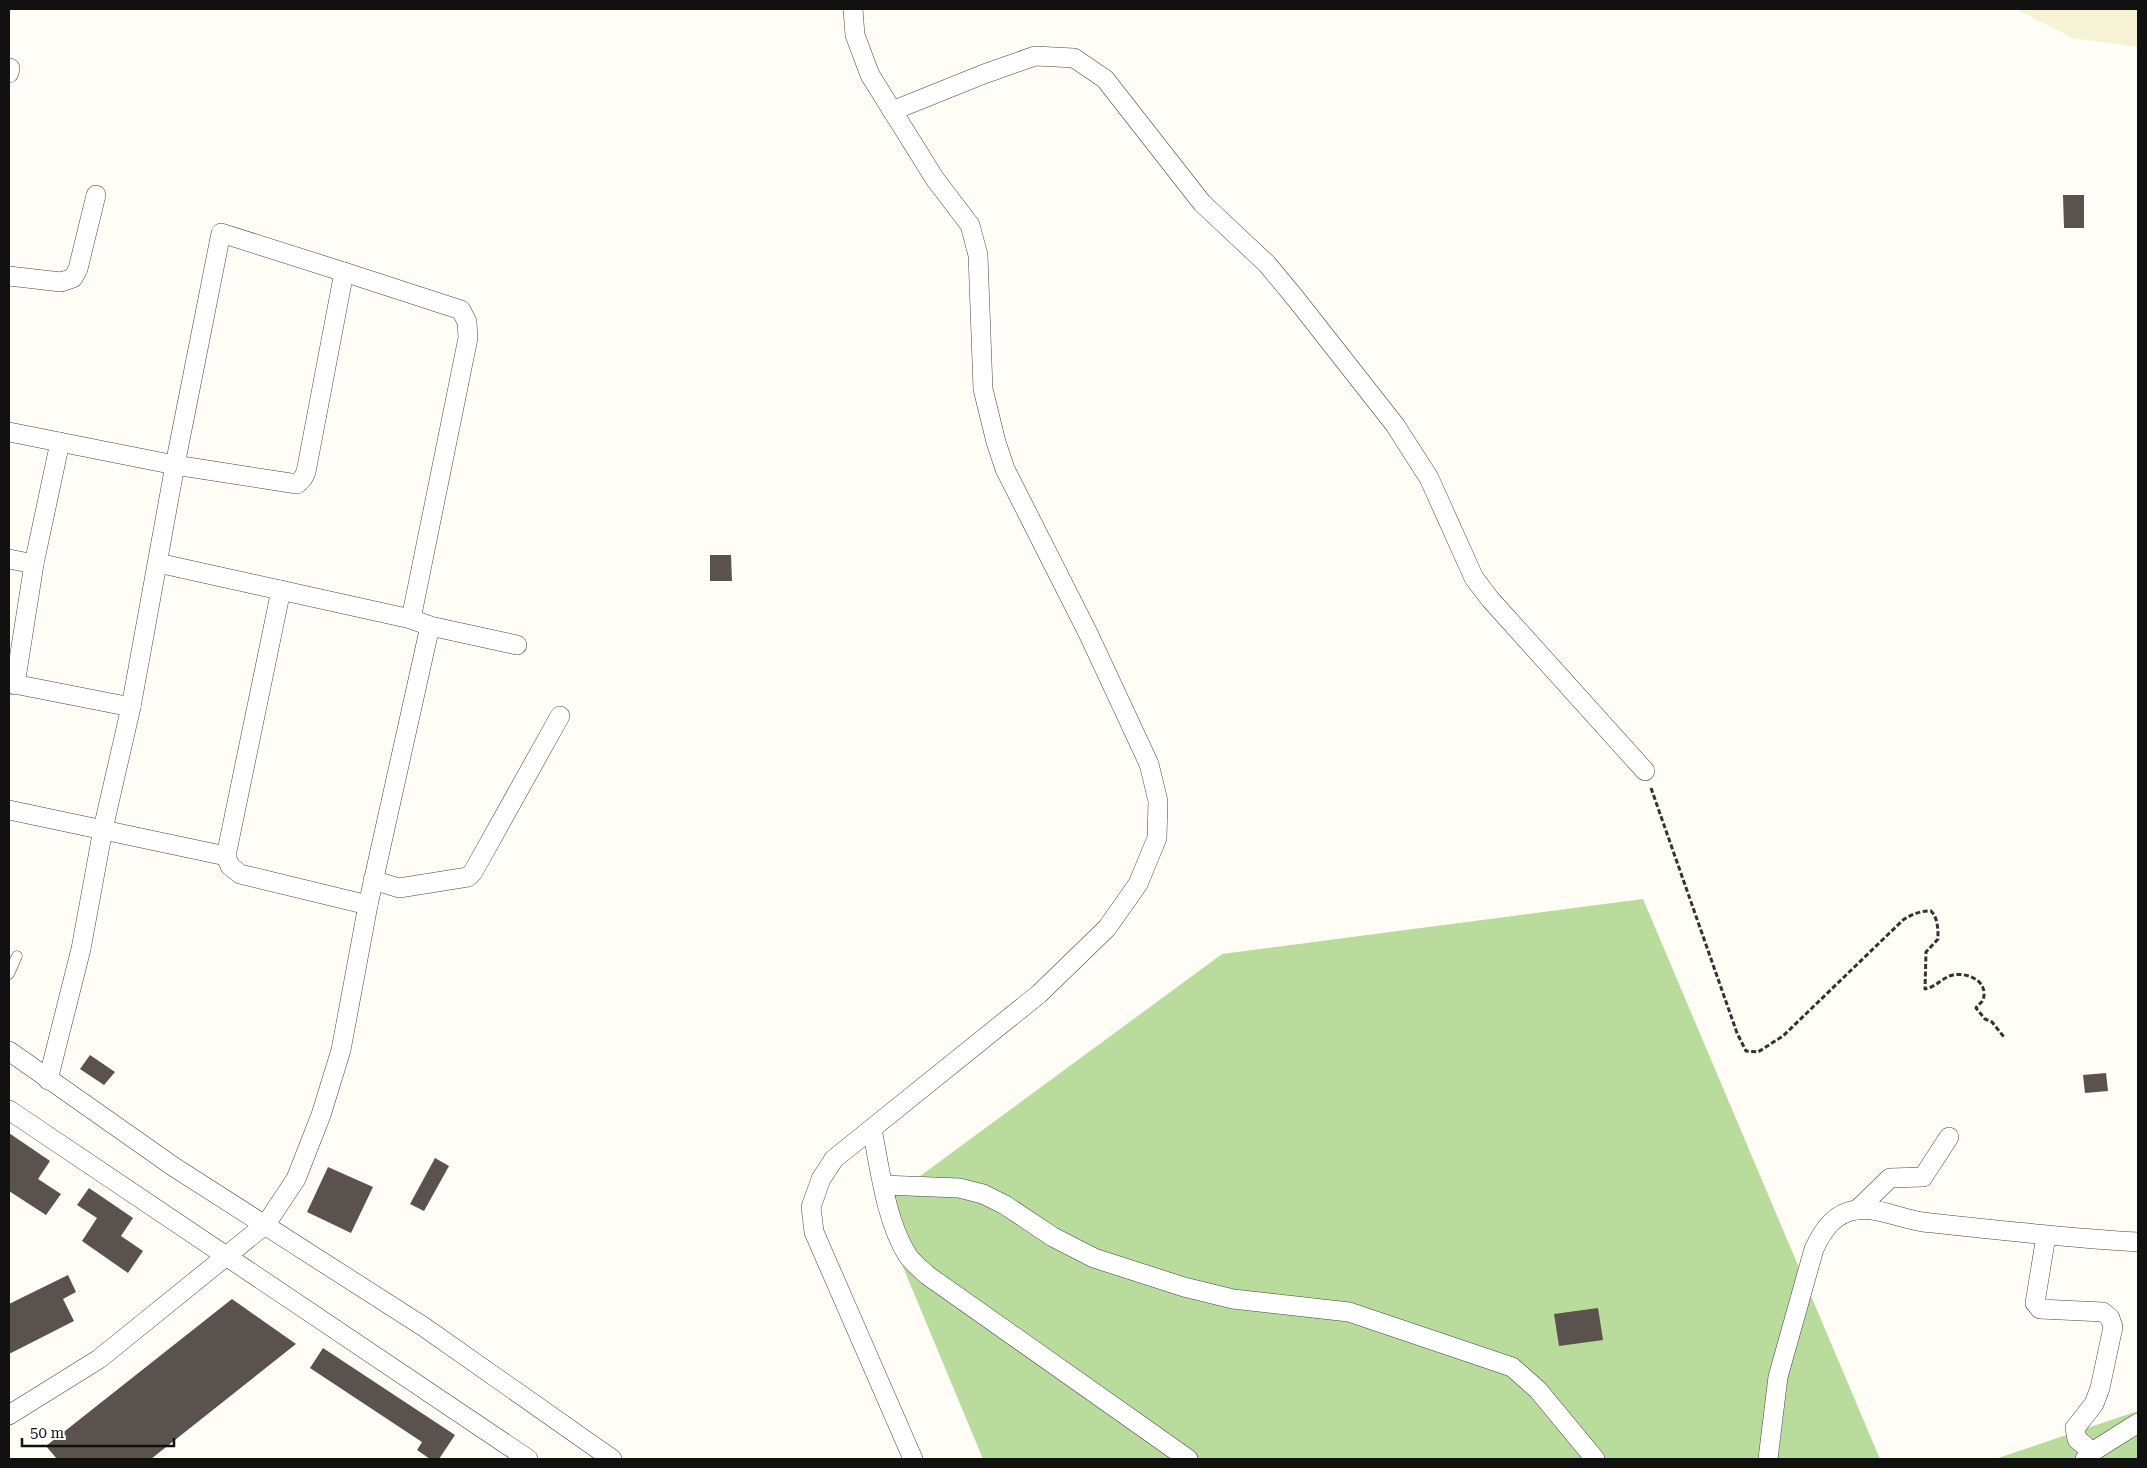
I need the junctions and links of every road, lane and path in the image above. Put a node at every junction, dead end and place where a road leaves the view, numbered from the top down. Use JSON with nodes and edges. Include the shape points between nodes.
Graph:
{"nodes":[{"id":1,"x":853,"y":9,"type":"edge"},
{"id":2,"x":892,"y":111,"type":"junction"},
{"id":3,"x":96,"y":194,"type":"dead end"},
{"id":4,"x":344,"y":272,"type":"junction"},
{"id":5,"x":9,"y":276,"type":"edge"},
{"id":6,"x":9,"y":432,"type":"edge"},
{"id":7,"x":60,"y":442,"type":"junction"},
{"id":8,"x":175,"y":464,"type":"junction"},
{"id":9,"x":9,"y":559,"type":"edge"},
{"id":10,"x":158,"y":563,"type":"junction"},
{"id":11,"x":34,"y":564,"type":"junction"},
{"id":12,"x":281,"y":590,"type":"junction"},
{"id":13,"x":411,"y":618,"type":"junction"},
{"id":14,"x":430,"y":626,"type":"junction"},
{"id":15,"x":516,"y":645,"type":"dead end"},
{"id":16,"x":12,"y":684,"type":"edge"},
{"id":17,"x":131,"y":707,"type":"junction"},
{"id":18,"x":560,"y":716,"type":"dead end"},
{"id":19,"x":1645,"y":771,"type":"joint"},
{"id":20,"x":9,"y":810,"type":"edge"},
{"id":21,"x":103,"y":829,"type":"junction"},
{"id":22,"x":226,"y":856,"type":"junction"},
{"id":23,"x":373,"y":880,"type":"junction"},
{"id":24,"x":368,"y":905,"type":"junction"},
{"id":25,"x":17,"y":956,"type":"dead end"},
{"id":26,"x":9,"y":974,"type":"edge"},
{"id":27,"x":2004,"y":1037,"type":"dead end"},
{"id":28,"x":9,"y":1051,"type":"edge"},
{"id":29,"x":48,"y":1080,"type":"junction"},
{"id":30,"x":9,"y":1110,"type":"edge"},
{"id":31,"x":872,"y":1129,"type":"junction"},
{"id":32,"x":1949,"y":1137,"type":"dead end"},
{"id":33,"x":883,"y":1185,"type":"junction"},
{"id":34,"x":1857,"y":1210,"type":"junction"},
{"id":35,"x":266,"y":1224,"type":"junction"},
{"id":36,"x":2046,"y":1236,"type":"junction"},
{"id":37,"x":2138,"y":1242,"type":"edge"},
{"id":38,"x":226,"y":1255,"type":"junction"},
{"id":39,"x":9,"y":1415,"type":"edge"},
{"id":40,"x":2138,"y":1423,"type":"edge"},
{"id":41,"x":2088,"y":1455,"type":"edge"},
{"id":42,"x":528,"y":1459,"type":"edge"},
{"id":43,"x":612,"y":1459,"type":"edge"},
{"id":44,"x":913,"y":1459,"type":"edge"},
{"id":45,"x":1188,"y":1459,"type":"edge"},
{"id":46,"x":1595,"y":1459,"type":"edge"},
{"id":47,"x":1768,"y":1459,"type":"edge"}],
"edges":[{"from":1,"to":2,"type":"street","via":[[855,35],[870,75]]},
{"from":2,"to":19,"type":"street","via":[[1035,56],[1074,58],[1105,79],[1202,203],[1266,264],[1395,425],[1429,478],[1474,578],[1490,599]]},
{"from":2,"to":31,"type":"street","via":[[970,225],[978,255],[983,389],[996,442],[1006,469],[1150,764],[1158,801],[1156,838],[1138,884],[1107,928],[1039,994]]},
{"from":3,"to":5,"type":"street","via":[[73,278],[61,282]]},
{"from":4,"to":8,"type":"street","via":[[303,478],[297,484],[289,484]]},
{"from":4,"to":8,"type":"street","via":[[222,233]]},
{"from":4,"to":13,"type":"street","via":[[461,310],[467,322],[468,338]]},
{"from":6,"to":7,"type":"street"},
{"from":7,"to":8,"type":"street"},
{"from":7,"to":11,"type":"street"},
{"from":8,"to":10,"type":"street"},
{"from":9,"to":11,"type":"street"},
{"from":10,"to":12,"type":"street"},
{"from":10,"to":17,"type":"street"},
{"from":11,"to":16,"type":"street"},
{"from":12,"to":13,"type":"street"},
{"from":12,"to":22,"type":"street"},
{"from":13,"to":14,"type":"street"},
{"from":14,"to":15,"type":"street"},
{"from":14,"to":23,"type":"street"},
{"from":16,"to":17,"type":"street"},
{"from":17,"to":21,"type":"street"},
{"from":18,"to":23,"type":"street","via":[[474,872],[468,877],[400,888]]},
{"from":19,"to":27,"type":"path","via":[[1746,1051],[1758,1052],[1783,1036],[1903,920],[1924,910],[1931,910],[1936,915],[1938,932],[1938,939],[1926,952],[1925,989],[1953,975],[1980,981],[1984,989],[1983,998],[1976,1008]]},
{"from":20,"to":21,"type":"street"},
{"from":21,"to":22,"type":"street"},
{"from":21,"to":29,"type":"street","via":[[81,949]]},
{"from":22,"to":24,"type":"street","via":[[230,866],[240,874]]},
{"from":23,"to":24,"type":"street"},
{"from":24,"to":35,"type":"street","via":[[341,1050],[321,1115],[296,1179]]},
{"from":25,"to":26,"type":"lane"},
{"from":28,"to":29,"type":"street"},
{"from":29,"to":35,"type":"street","via":[[174,1167]]},
{"from":30,"to":38,"type":"street"},
{"from":31,"to":33,"type":"street"},
{"from":31,"to":44,"type":"street","via":[[834,1159],[821,1179],[811,1207],[814,1232]]},
{"from":32,"to":34,"type":"street","via":[[1923,1177],[1890,1178]]},
{"from":33,"to":45,"type":"street","via":[[899,1240],[909,1258],[927,1275]]},
{"from":33,"to":46,"type":"street","via":[[959,1188],[983,1194],[1053,1238],[1094,1258],[1233,1299],[1349,1312],[1512,1367],[1538,1390]]},
{"from":34,"to":36,"type":"street","via":[[1904,1219]]},
{"from":34,"to":47,"type":"street","via":[[1840,1214],[1823,1230],[1814,1249],[1778,1376]]},
{"from":35,"to":38,"type":"street"},
{"from":35,"to":43,"type":"street","via":[[424,1327]]},
{"from":36,"to":37,"type":"street"},
{"from":36,"to":41,"type":"street","via":[[2035,1303],[2040,1309],[2103,1312],[2113,1327],[2094,1404],[2075,1428],[2077,1439]]},
{"from":38,"to":39,"type":"street","via":[[99,1359]]},
{"from":38,"to":42,"type":"street"},
{"from":40,"to":41,"type":"street"}]}
